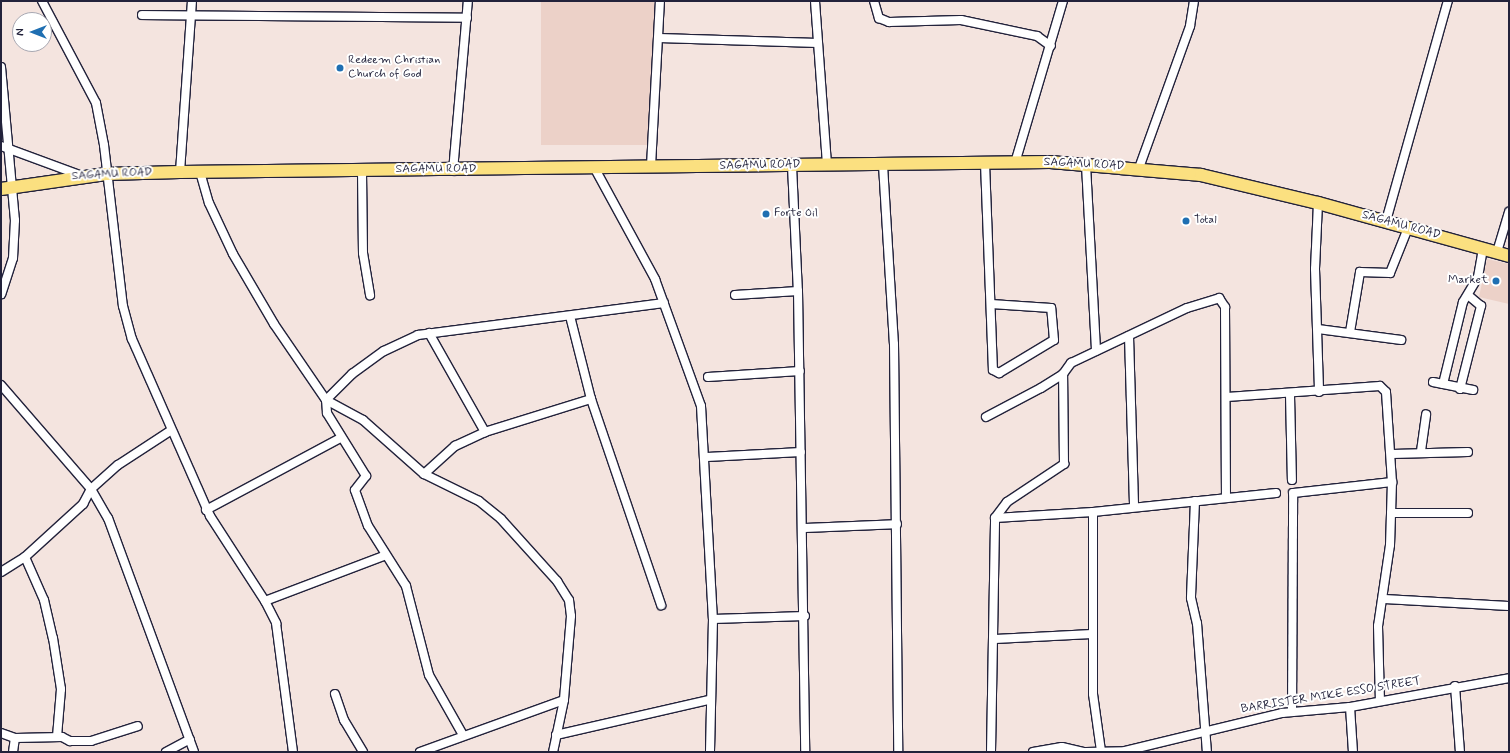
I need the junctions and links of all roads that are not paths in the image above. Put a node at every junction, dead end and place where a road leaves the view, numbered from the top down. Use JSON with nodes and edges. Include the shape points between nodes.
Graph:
{"nodes":[{"id":1,"x":42,"y":1,"type":"edge"},
{"id":2,"x":192,"y":1,"type":"edge"},
{"id":3,"x":468,"y":1,"type":"edge"},
{"id":4,"x":660,"y":1,"type":"edge"},
{"id":5,"x":815,"y":1,"type":"edge"},
{"id":6,"x":874,"y":1,"type":"edge"},
{"id":7,"x":1063,"y":1,"type":"edge"},
{"id":8,"x":1194,"y":1,"type":"edge"},
{"id":9,"x":1448,"y":1,"type":"edge"},
{"id":10,"x":142,"y":15,"type":"dead end"},
{"id":11,"x":191,"y":17,"type":"junction"},
{"id":12,"x":467,"y":18,"type":"junction"},
{"id":13,"x":1055,"y":31,"type":"junction"},
{"id":14,"x":1037,"y":36,"type":"junction"},
{"id":15,"x":659,"y":38,"type":"junction"},
{"id":16,"x":818,"y":43,"type":"junction"},
{"id":17,"x":1051,"y":46,"type":"junction"},
{"id":18,"x":1,"y":67,"type":"edge"},
{"id":19,"x":1,"y":146,"type":"edge"},
{"id":20,"x":10,"y":148,"type":"junction"},
{"id":21,"x":1015,"y":163,"type":"junction"},
{"id":22,"x":985,"y":164,"type":"junction"},
{"id":23,"x":883,"y":165,"type":"junction"},
{"id":24,"x":1086,"y":165,"type":"junction"},
{"id":25,"x":651,"y":166,"type":"junction"},
{"id":26,"x":792,"y":166,"type":"junction"},
{"id":27,"x":827,"y":166,"type":"junction"},
{"id":28,"x":594,"y":167,"type":"junction"},
{"id":29,"x":1139,"y":168,"type":"junction"},
{"id":30,"x":453,"y":171,"type":"junction"},
{"id":31,"x":180,"y":172,"type":"junction"},
{"id":32,"x":200,"y":172,"type":"junction"},
{"id":33,"x":362,"y":172,"type":"junction"},
{"id":34,"x":106,"y":174,"type":"junction"},
{"id":35,"x":82,"y":176,"type":"junction"},
{"id":36,"x":6,"y":188,"type":"edge"},
{"id":37,"x":1318,"y":203,"type":"junction"},
{"id":38,"x":1509,"y":212,"type":"edge"},
{"id":39,"x":1386,"y":221,"type":"junction"},
{"id":40,"x":1408,"y":228,"type":"junction"},
{"id":41,"x":1483,"y":249,"type":"junction"},
{"id":42,"x":1497,"y":252,"type":"junction"},
{"id":43,"x":1509,"y":256,"type":"edge"},
{"id":44,"x":798,"y":291,"type":"junction"},
{"id":45,"x":1,"y":294,"type":"edge"},
{"id":46,"x":370,"y":295,"type":"dead end"},
{"id":47,"x":735,"y":295,"type":"dead end"},
{"id":48,"x":1469,"y":296,"type":"junction"},
{"id":49,"x":664,"y":303,"type":"junction"},
{"id":50,"x":991,"y":304,"type":"junction"},
{"id":51,"x":570,"y":316,"type":"junction"},
{"id":52,"x":1318,"y":329,"type":"junction"},
{"id":53,"x":1350,"y":332,"type":"junction"},
{"id":54,"x":429,"y":333,"type":"junction"},
{"id":55,"x":1129,"y":336,"type":"junction"},
{"id":56,"x":1400,"y":340,"type":"dead end"},
{"id":57,"x":1096,"y":351,"type":"junction"},
{"id":58,"x":800,"y":371,"type":"junction"},
{"id":59,"x":1063,"y":374,"type":"junction"},
{"id":60,"x":708,"y":376,"type":"dead end"},
{"id":61,"x":1433,"y":382,"type":"dead end"},
{"id":62,"x":1443,"y":384,"type":"junction"},
{"id":63,"x":1,"y":385,"type":"edge"},
{"id":64,"x":1460,"y":389,"type":"junction"},
{"id":65,"x":1473,"y":390,"type":"dead end"},
{"id":66,"x":1319,"y":392,"type":"junction"},
{"id":67,"x":1290,"y":395,"type":"junction"},
{"id":68,"x":1227,"y":397,"type":"junction"},
{"id":69,"x":591,"y":399,"type":"junction"},
{"id":70,"x":326,"y":400,"type":"junction"},
{"id":71,"x":1426,"y":414,"type":"dead end"},
{"id":72,"x":986,"y":417,"type":"dead end"},
{"id":73,"x":170,"y":431,"type":"junction"},
{"id":74,"x":485,"y":432,"type":"junction"},
{"id":75,"x":340,"y":438,"type":"junction"},
{"id":76,"x":1421,"y":451,"type":"junction"},
{"id":77,"x":801,"y":452,"type":"junction"},
{"id":78,"x":1468,"y":452,"type":"dead end"},
{"id":79,"x":1392,"y":454,"type":"junction"},
{"id":80,"x":707,"y":458,"type":"junction"},
{"id":81,"x":424,"y":474,"type":"junction"},
{"id":82,"x":1292,"y":480,"type":"dead end"},
{"id":83,"x":1392,"y":482,"type":"junction"},
{"id":84,"x":91,"y":489,"type":"junction"},
{"id":85,"x":1276,"y":493,"type":"dead end"},
{"id":86,"x":1226,"y":498,"type":"junction"},
{"id":87,"x":1195,"y":501,"type":"junction"},
{"id":88,"x":1134,"y":507,"type":"junction"},
{"id":89,"x":206,"y":510,"type":"junction"},
{"id":90,"x":1093,"y":512,"type":"junction"},
{"id":91,"x":1391,"y":513,"type":"junction"},
{"id":92,"x":1468,"y":513,"type":"dead end"},
{"id":93,"x":995,"y":518,"type":"junction"},
{"id":94,"x":897,"y":524,"type":"junction"},
{"id":95,"x":803,"y":528,"type":"junction"},
{"id":96,"x":386,"y":555,"type":"junction"},
{"id":97,"x":25,"y":557,"type":"junction"},
{"id":98,"x":1,"y":572,"type":"edge"},
{"id":99,"x":1384,"y":599,"type":"junction"},
{"id":100,"x":265,"y":601,"type":"junction"},
{"id":101,"x":661,"y":605,"type":"dead end"},
{"id":102,"x":1509,"y":606,"type":"edge"},
{"id":103,"x":804,"y":616,"type":"junction"},
{"id":104,"x":713,"y":619,"type":"junction"},
{"id":105,"x":1092,"y":634,"type":"junction"},
{"id":106,"x":995,"y":639,"type":"junction"},
{"id":107,"x":1509,"y":678,"type":"edge"},
{"id":108,"x":1455,"y":686,"type":"junction"},
{"id":109,"x":335,"y":694,"type":"dead end"},
{"id":110,"x":564,"y":700,"type":"junction"},
{"id":111,"x":709,"y":700,"type":"junction"},
{"id":112,"x":1380,"y":701,"type":"junction"},
{"id":113,"x":1350,"y":707,"type":"junction"},
{"id":114,"x":1292,"y":712,"type":"junction"},
{"id":115,"x":138,"y":726,"type":"dead end"},
{"id":116,"x":1204,"y":732,"type":"junction"},
{"id":117,"x":1,"y":733,"type":"edge"},
{"id":118,"x":463,"y":735,"type":"junction"},
{"id":119,"x":556,"y":735,"type":"junction"},
{"id":120,"x":57,"y":737,"type":"junction"},
{"id":121,"x":15,"y":738,"type":"junction"},
{"id":122,"x":190,"y":739,"type":"junction"},
{"id":123,"x":1101,"y":751,"type":"edge"},
{"id":124,"x":1125,"y":751,"type":"edge"},
{"id":125,"x":12,"y":752,"type":"edge"},
{"id":126,"x":166,"y":752,"type":"edge"},
{"id":127,"x":194,"y":752,"type":"edge"},
{"id":128,"x":293,"y":752,"type":"edge"},
{"id":129,"x":363,"y":752,"type":"edge"},
{"id":130,"x":420,"y":752,"type":"edge"},
{"id":131,"x":553,"y":752,"type":"edge"},
{"id":132,"x":710,"y":752,"type":"edge"},
{"id":133,"x":805,"y":752,"type":"edge"},
{"id":134,"x":898,"y":752,"type":"edge"},
{"id":135,"x":990,"y":752,"type":"edge"},
{"id":136,"x":1033,"y":752,"type":"edge"},
{"id":137,"x":1085,"y":752,"type":"edge"},
{"id":138,"x":1207,"y":752,"type":"edge"},
{"id":139,"x":1353,"y":752,"type":"edge"},
{"id":140,"x":1460,"y":752,"type":"edge"}],
"edges":[{"from":1,"to":34,"type":"street","via":[[96,103]]},
{"from":2,"to":11,"type":"street"},
{"from":3,"to":12,"type":"street"},
{"from":4,"to":15,"type":"street"},
{"from":5,"to":16,"type":"street"},
{"from":6,"to":14,"type":"street","via":[[879,18],[888,22],[961,20]]},
{"from":7,"to":13,"type":"street"},
{"from":8,"to":29,"type":"street","via":[[1190,26]]},
{"from":9,"to":39,"type":"street"},
{"from":10,"to":11,"type":"street"},
{"from":11,"to":12,"type":"street"},
{"from":11,"to":31,"type":"street"},
{"from":12,"to":30,"type":"street"},
{"from":13,"to":14,"type":"street"},
{"from":13,"to":17,"type":"street"},
{"from":14,"to":17,"type":"street"},
{"from":15,"to":16,"type":"street"},
{"from":15,"to":25,"type":"street"},
{"from":16,"to":27,"type":"street"},
{"from":17,"to":21,"type":"street"},
{"from":18,"to":20,"type":"street"},
{"from":19,"to":20,"type":"street"},
{"from":20,"to":35,"type":"street"},
{"from":20,"to":36,"type":"street"},
{"from":21,"to":22,"type":"highway","name":"SAGAMU ROAD"},
{"from":21,"to":24,"type":"highway","name":"SAGAMU ROAD"},
{"from":22,"to":23,"type":"highway","name":"SAGAMU ROAD"},
{"from":22,"to":50,"type":"street"},
{"from":23,"to":27,"type":"highway","name":"SAGAMU ROAD"},
{"from":23,"to":94,"type":"street","via":[[894,344]]},
{"from":24,"to":29,"type":"highway","name":"SAGAMU ROAD"},
{"from":24,"to":57,"type":"street"},
{"from":25,"to":26,"type":"highway","name":"SAGAMU ROAD"},
{"from":25,"to":28,"type":"highway","name":"SAGAMU ROAD"},
{"from":26,"to":27,"type":"highway","name":"SAGAMU ROAD"},
{"from":26,"to":44,"type":"street"},
{"from":28,"to":30,"type":"highway","name":"SAGAMU ROAD"},
{"from":28,"to":49,"type":"street","via":[[634,236]]},
{"from":29,"to":37,"type":"highway","name":"SAGAMU ROAD","via":[[1201,175]]},
{"from":30,"to":33,"type":"highway","name":"SAGAMU ROAD"},
{"from":31,"to":32,"type":"highway","name":"SAGAMU ROAD"},
{"from":31,"to":34,"type":"highway","name":"SAGAMU ROAD"},
{"from":32,"to":33,"type":"highway","name":"SAGAMU ROAD"},
{"from":32,"to":70,"type":"street","via":[[209,203],[233,254],[274,324]]},
{"from":33,"to":46,"type":"street","via":[[363,253]]},
{"from":34,"to":35,"type":"highway","name":"SAGAMU ROAD"},
{"from":34,"to":73,"type":"street","via":[[128,326]]},
{"from":35,"to":36,"type":"highway","name":"SAGAMU ROAD"},
{"from":36,"to":45,"type":"street","via":[[15,203],[13,258]]},
{"from":37,"to":39,"type":"highway","name":"SAGAMU ROAD"},
{"from":37,"to":52,"type":"street","via":[[1315,268]]},
{"from":38,"to":42,"type":"street"},
{"from":39,"to":40,"type":"highway","name":"SAGAMU ROAD"},
{"from":40,"to":41,"type":"highway","name":"SAGAMU ROAD"},
{"from":40,"to":53,"type":"street","via":[[1390,273],[1360,272]]},
{"from":41,"to":42,"type":"highway","name":"SAGAMU ROAD"},
{"from":41,"to":48,"type":"street"},
{"from":42,"to":43,"type":"highway","name":"SAGAMU ROAD"},
{"from":44,"to":47,"type":"street"},
{"from":44,"to":58,"type":"street"},
{"from":48,"to":62,"type":"street","via":[[1463,302]]},
{"from":48,"to":64,"type":"street","via":[[1482,306]]},
{"from":49,"to":51,"type":"street"},
{"from":49,"to":80,"type":"street","via":[[698,390]]},
{"from":50,"to":50,"type":"street","via":[[995,372],[1054,340],[1051,308]]},
{"from":51,"to":54,"type":"street"},
{"from":51,"to":69,"type":"street"},
{"from":52,"to":53,"type":"street"},
{"from":52,"to":66,"type":"street"},
{"from":53,"to":56,"type":"street"},
{"from":54,"to":70,"type":"street","via":[[384,351],[352,374]]},
{"from":54,"to":74,"type":"street"},
{"from":55,"to":57,"type":"street"},
{"from":55,"to":68,"type":"street","via":[[1187,308],[1219,298],[1225,307]]},
{"from":55,"to":88,"type":"street"},
{"from":57,"to":59,"type":"street","via":[[1066,366]]},
{"from":58,"to":60,"type":"street"},
{"from":58,"to":77,"type":"street"},
{"from":59,"to":72,"type":"street"},
{"from":59,"to":93,"type":"street","via":[[1064,464],[1007,502]]},
{"from":61,"to":62,"type":"street"},
{"from":62,"to":64,"type":"street"},
{"from":63,"to":84,"type":"street"},
{"from":64,"to":65,"type":"street"},
{"from":66,"to":67,"type":"street"},
{"from":66,"to":79,"type":"street","via":[[1380,386],[1386,392]]},
{"from":67,"to":68,"type":"street"},
{"from":67,"to":82,"type":"street"},
{"from":68,"to":86,"type":"street"},
{"from":69,"to":74,"type":"street"},
{"from":69,"to":101,"type":"street"},
{"from":70,"to":75,"type":"street","via":[[327,413]]},
{"from":70,"to":81,"type":"street","via":[[363,420]]},
{"from":71,"to":76,"type":"street"},
{"from":73,"to":84,"type":"street","via":[[135,452]]},
{"from":73,"to":89,"type":"street"},
{"from":74,"to":81,"type":"street","via":[[455,446]]},
{"from":75,"to":89,"type":"street"},
{"from":75,"to":96,"type":"street","via":[[366,476],[357,486],[356,494],[368,526]]},
{"from":76,"to":78,"type":"street"},
{"from":76,"to":79,"type":"street"},
{"from":77,"to":80,"type":"street"},
{"from":77,"to":95,"type":"street"},
{"from":79,"to":83,"type":"street"},
{"from":80,"to":104,"type":"street"},
{"from":81,"to":110,"type":"street","via":[[479,501],[501,520],[557,581],[568,600],[572,616]]},
{"from":83,"to":91,"type":"street"},
{"from":83,"to":114,"type":"street","via":[[1293,493]]},
{"from":84,"to":97,"type":"street","via":[[83,504]]},
{"from":84,"to":122,"type":"street","via":[[108,518]]},
{"from":85,"to":86,"type":"street"},
{"from":86,"to":87,"type":"street"},
{"from":87,"to":88,"type":"street"},
{"from":87,"to":116,"type":"street","via":[[1191,598],[1197,623]]},
{"from":88,"to":90,"type":"street"},
{"from":89,"to":100,"type":"street"},
{"from":90,"to":93,"type":"street"},
{"from":90,"to":105,"type":"street"},
{"from":91,"to":92,"type":"street"},
{"from":91,"to":99,"type":"street"},
{"from":93,"to":106,"type":"street"},
{"from":94,"to":95,"type":"street"},
{"from":94,"to":134,"type":"street"},
{"from":95,"to":103,"type":"street"},
{"from":96,"to":100,"type":"street"},
{"from":96,"to":118,"type":"street","via":[[406,586],[429,675]]},
{"from":97,"to":98,"type":"street"},
{"from":97,"to":120,"type":"street","via":[[44,600],[53,638],[61,689]]},
{"from":99,"to":102,"type":"street"},
{"from":99,"to":112,"type":"street","via":[[1378,626]]},
{"from":100,"to":128,"type":"street","via":[[281,641]]},
{"from":103,"to":104,"type":"street"},
{"from":103,"to":133,"type":"street"},
{"from":104,"to":111,"type":"street"},
{"from":105,"to":106,"type":"street"},
{"from":105,"to":123,"type":"street","via":[[1093,694]]},
{"from":106,"to":135,"type":"street"},
{"from":107,"to":108,"type":"street","name":"BARRISTER MIKE ESSO STREET"},
{"from":108,"to":112,"type":"street","name":"BARRISTER MIKE ESSO STREET"},
{"from":108,"to":140,"type":"street"},
{"from":109,"to":129,"type":"street","via":[[344,720]]},
{"from":110,"to":118,"type":"street"},
{"from":110,"to":119,"type":"street"},
{"from":111,"to":119,"type":"street"},
{"from":111,"to":132,"type":"street"},
{"from":112,"to":113,"type":"street","name":"BARRISTER MIKE ESSO STREET"},
{"from":113,"to":114,"type":"street","name":"BARRISTER MIKE ESSO STREET"},
{"from":113,"to":139,"type":"street"},
{"from":114,"to":116,"type":"street","name":"BARRISTER MIKE ESSO STREET"},
{"from":115,"to":120,"type":"street","via":[[91,741]]},
{"from":116,"to":124,"type":"street","name":"BARRISTER MIKE ESSO STREET"},
{"from":116,"to":138,"type":"street"},
{"from":117,"to":121,"type":"street"},
{"from":118,"to":130,"type":"street"},
{"from":119,"to":131,"type":"street"},
{"from":120,"to":121,"type":"street"},
{"from":121,"to":125,"type":"street"},
{"from":122,"to":126,"type":"street"},
{"from":122,"to":127,"type":"street"},
{"from":123,"to":124,"type":"street","name":"BARRISTER MIKE ESSO STREET"},
{"from":123,"to":137,"type":"street","name":"BARRISTER MIKE ESSO STREET"},
{"from":136,"to":137,"type":"street","name":"BARRISTER MIKE ESSO STREET","via":[[1062,747]]}]}
